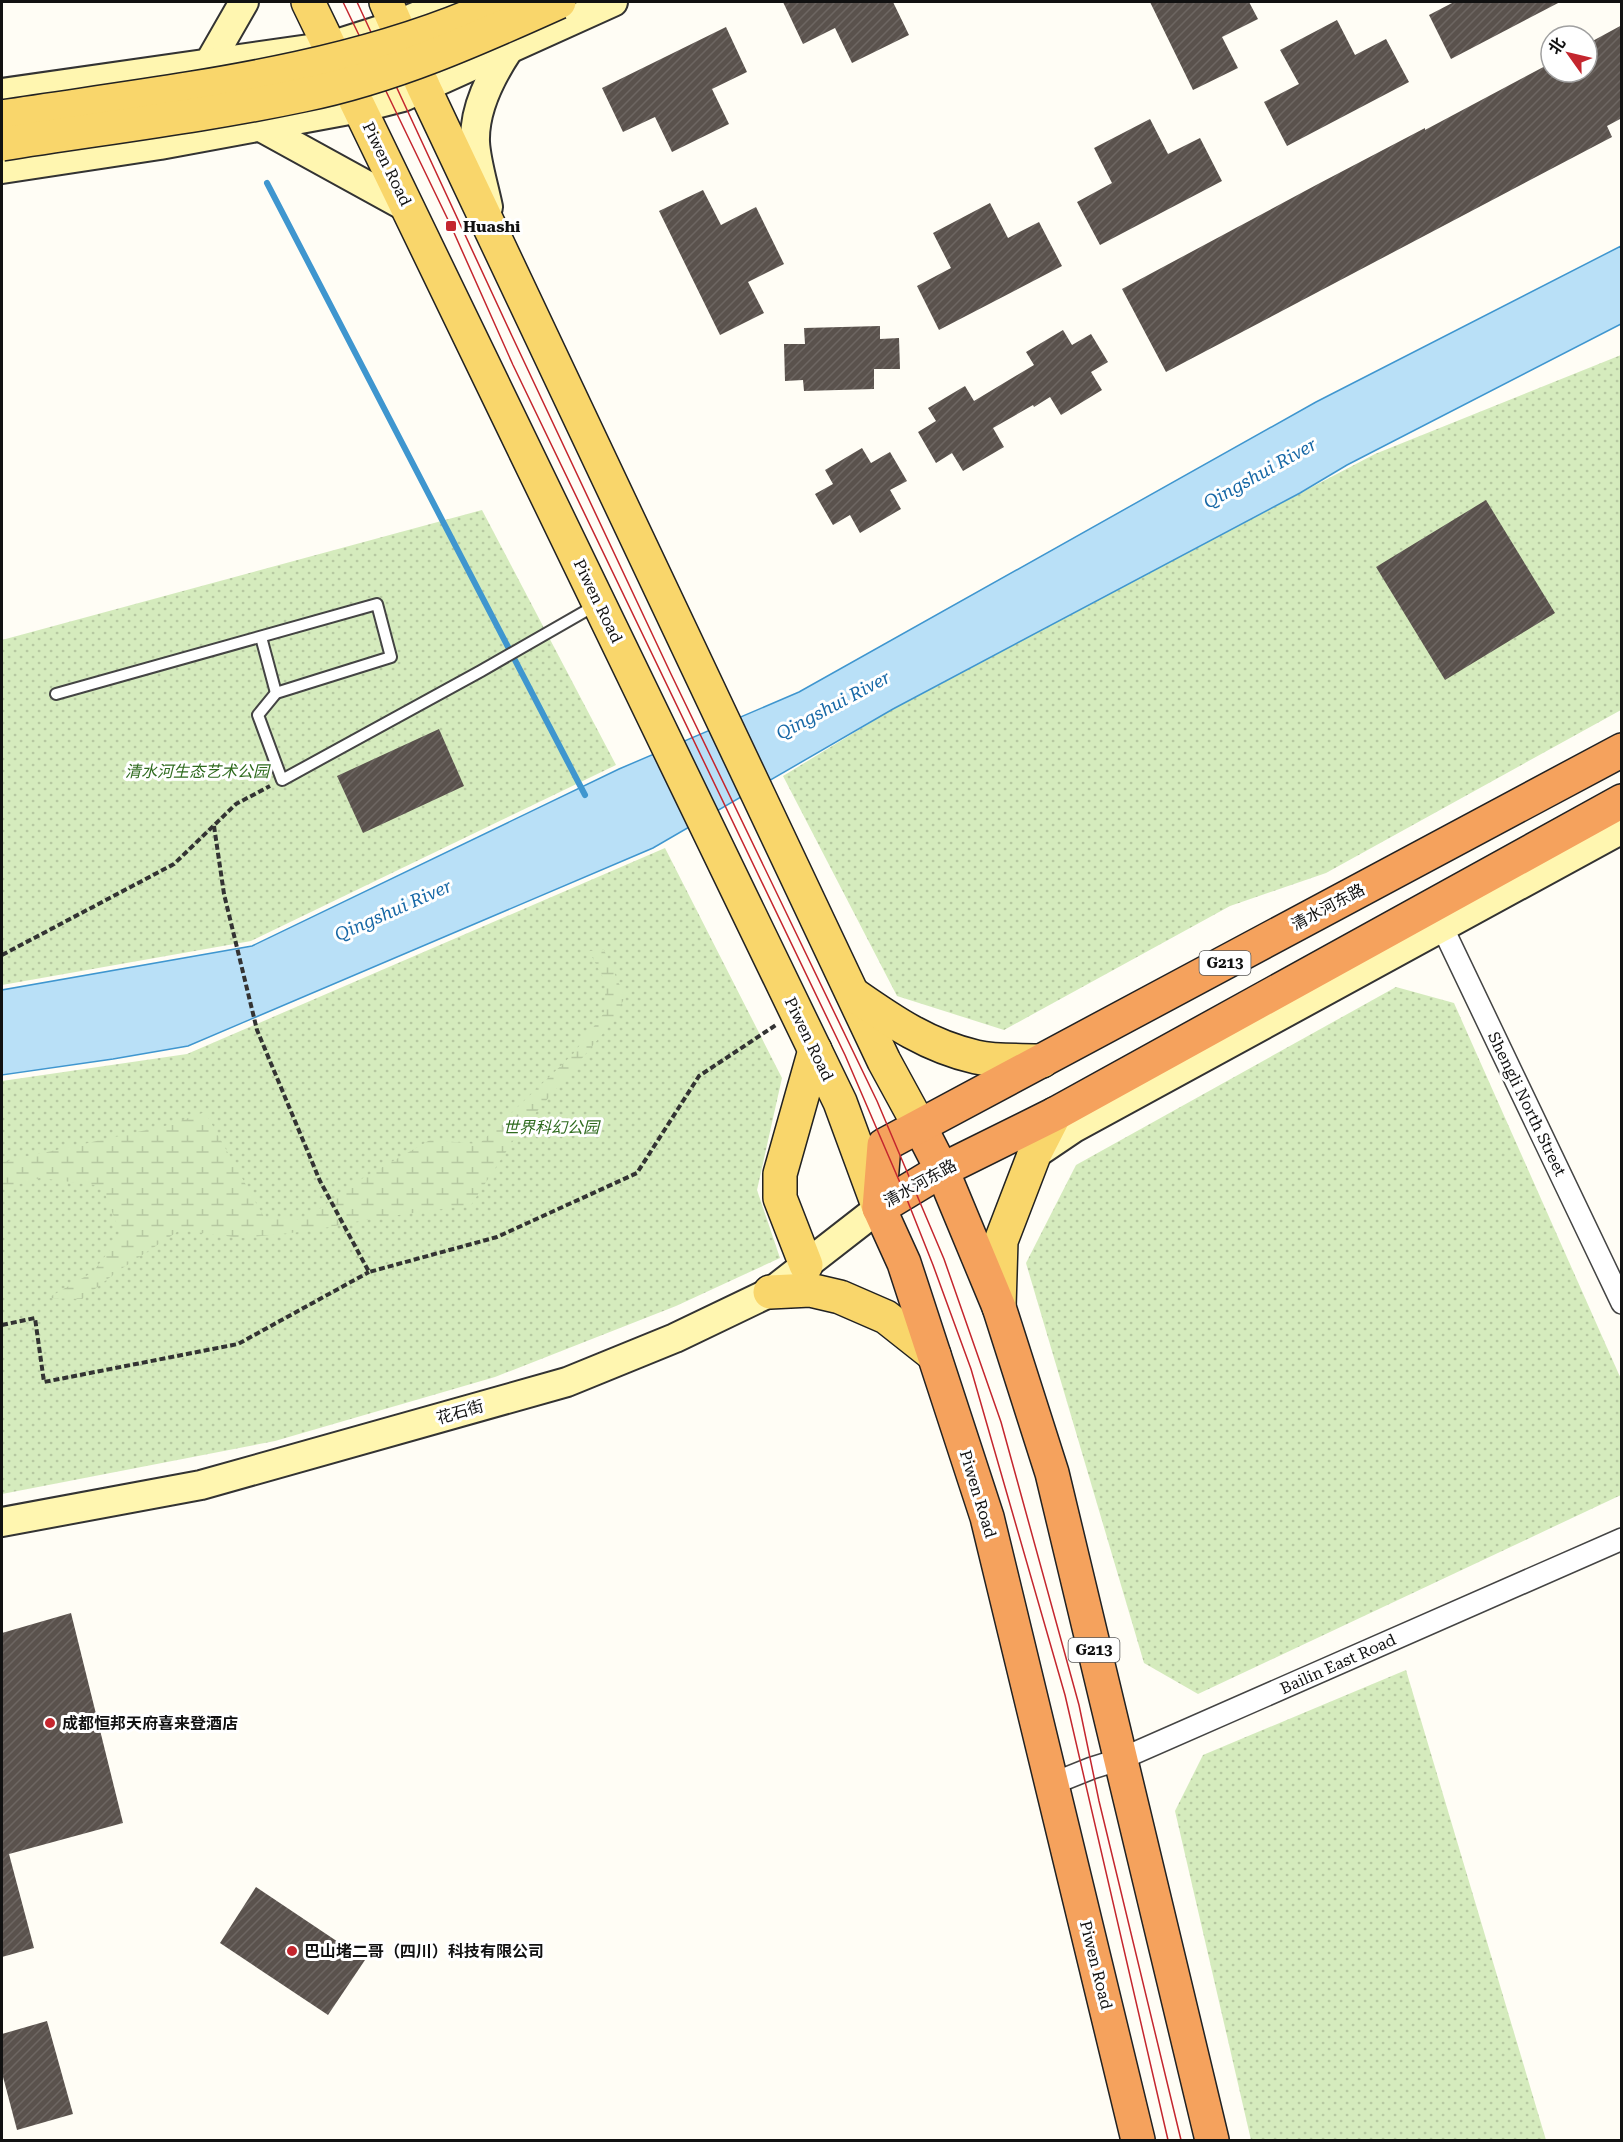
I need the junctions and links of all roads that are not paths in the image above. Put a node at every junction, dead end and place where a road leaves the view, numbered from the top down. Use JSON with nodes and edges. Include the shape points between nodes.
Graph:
{"nodes":[{"id":1,"x":243,"y":2,"type":"edge"},
{"id":2,"x":308,"y":2,"type":"edge"},
{"id":3,"x":451,"y":2,"type":"edge"},
{"id":4,"x":503,"y":2,"type":"edge"},
{"id":5,"x":559,"y":2,"type":"edge"},
{"id":6,"x":613,"y":2,"type":"edge"},
{"id":7,"x":391,"y":13,"type":"edge"},
{"id":8,"x":330,"y":46,"type":"junction"},
{"id":9,"x":509,"y":49,"type":"junction"},
{"id":10,"x":209,"y":63,"type":"junction"},
{"id":11,"x":424,"y":88,"type":"junction"},
{"id":12,"x":2,"y":93,"type":"edge"},
{"id":13,"x":360,"y":108,"type":"junction"},
{"id":14,"x":2,"y":117,"type":"edge"},
{"id":15,"x":259,"y":126,"type":"junction"},
{"id":16,"x":2,"y":144,"type":"edge"},
{"id":17,"x":2,"y":169,"type":"edge"},
{"id":18,"x":408,"y":208,"type":"junction"},
{"id":19,"x":495,"y":238,"type":"junction"},
{"id":20,"x":598,"y":603,"type":"junction"},
{"id":21,"x":261,"y":637,"type":"junction"},
{"id":22,"x":276,"y":693,"type":"junction"},
{"id":23,"x":56,"y":694,"type":"dead end"},
{"id":24,"x":1622,"y":750,"type":"edge"},
{"id":25,"x":1622,"y":801,"type":"edge"},
{"id":26,"x":1622,"y":829,"type":"edge"},
{"id":27,"x":1437,"y":916,"type":"junction"},
{"id":28,"x":852,"y":993,"type":"junction"},
{"id":29,"x":815,"y":1050,"type":"junction"},
{"id":30,"x":1041,"y":1061,"type":"junction"},
{"id":31,"x":1055,"y":1114,"type":"junction"},
{"id":32,"x":920,"y":1127,"type":"junction"},
{"id":33,"x":1034,"y":1155,"type":"junction"},
{"id":34,"x":942,"y":1170,"type":"junction"},
{"id":35,"x":879,"y":1208,"type":"junction"},
{"id":36,"x":806,"y":1265,"type":"junction"},
{"id":37,"x":770,"y":1292,"type":"junction"},
{"id":38,"x":1622,"y":1303,"type":"edge"},
{"id":39,"x":999,"y":1307,"type":"junction"},
{"id":40,"x":934,"y":1355,"type":"junction"},
{"id":41,"x":2,"y":1522,"type":"edge"},
{"id":42,"x":1622,"y":1539,"type":"edge"},
{"id":43,"x":1121,"y":1759,"type":"junction"},
{"id":44,"x":1052,"y":1784,"type":"junction"},
{"id":45,"x":1138,"y":2140,"type":"edge"},
{"id":46,"x":1212,"y":2140,"type":"edge"}],
"edges":[{"from":1,"to":10,"type":"street"},
{"from":2,"to":8,"type":"main road","name":"Piwen Road"},
{"from":3,"to":7,"type":"street"},
{"from":4,"to":14,"type":"main road","bridge":true,"via":[[424,32],[279,72]]},
{"from":5,"to":16,"type":"main road","bridge":true,"via":[[477,39],[385,73],[304,95]]},
{"from":6,"to":9,"type":"street"},
{"from":7,"to":8,"type":"street"},
{"from":7,"to":11,"type":"main road"},
{"from":8,"to":10,"type":"street"},
{"from":8,"to":13,"type":"main road","name":"Piwen Road"},
{"from":9,"to":11,"type":"street"},
{"from":9,"to":19,"type":"street","via":[[492,75],[479,110],[475,142]]},
{"from":10,"to":12,"type":"street"},
{"from":11,"to":13,"type":"street"},
{"from":11,"to":19,"type":"main road"},
{"from":13,"to":15,"type":"street"},
{"from":13,"to":18,"type":"main road","name":"Piwen Road"},
{"from":15,"to":17,"type":"street"},
{"from":15,"to":18,"type":"street"},
{"from":18,"to":20,"type":"main road","name":"Piwen Road"},
{"from":19,"to":28,"type":"main road"},
{"from":20,"to":22,"type":"lane","via":[[282,780],[258,715]]},
{"from":20,"to":29,"type":"main road","name":"Piwen Road"},
{"from":21,"to":22,"type":"lane"},
{"from":21,"to":22,"type":"lane","via":[[377,604],[391,657]]},
{"from":21,"to":23,"type":"lane"},
{"from":24,"to":30,"type":"highway","name":"清水河东路","number":"G213"},
{"from":25,"to":27,"type":"highway","name":"清水河东路"},
{"from":26,"to":27,"type":"street"},
{"from":27,"to":31,"type":"highway","name":"清水河东路"},
{"from":27,"to":33,"type":"street"},
{"from":27,"to":38,"type":"street","name":"Shengli North Street"},
{"from":28,"to":30,"type":"main road","via":[[930,1043],[978,1058]]},
{"from":28,"to":32,"type":"main road"},
{"from":29,"to":35,"type":"main road","name":"Piwen Road","via":[[840,1102]]},
{"from":29,"to":36,"type":"main road","via":[[780,1174],[780,1198]]},
{"from":30,"to":32,"type":"highway","name":"清水河东路","number":"G213"},
{"from":31,"to":33,"type":"main road"},
{"from":31,"to":34,"type":"highway","name":"清水河东路"},
{"from":32,"to":34,"type":"highway"},
{"from":32,"to":35,"type":"highway","name":"清水河东路","number":"G213","via":[[884,1145]]},
{"from":33,"to":39,"type":"main road","via":[[1001,1241]]},
{"from":34,"to":35,"type":"highway","name":"清水河东路"},
{"from":34,"to":39,"type":"highway","number":"G213"},
{"from":35,"to":36,"type":"street","name":"花石街"},
{"from":35,"to":40,"type":"highway","name":"Piwen Road","number":"G213","via":[[904,1263]]},
{"from":36,"to":37,"type":"street","name":"花石街"},
{"from":37,"to":40,"type":"main road","via":[[810,1290],[840,1297],[886,1317]]},
{"from":37,"to":41,"type":"street","name":"花石街","via":[[675,1338],[567,1382],[201,1485]]},
{"from":39,"to":43,"type":"highway","number":"G213","via":[[1052,1473]]},
{"from":40,"to":44,"type":"highway","name":"Piwen Road","number":"G213","via":[[987,1517]]},
{"from":42,"to":43,"type":"street","name":"Bailin East Road"},
{"from":43,"to":44,"type":"street","name":"Bailin East Road"},
{"from":43,"to":46,"type":"highway","number":"G213"},
{"from":44,"to":45,"type":"highway","name":"Piwen Road","number":"G213"}]}
